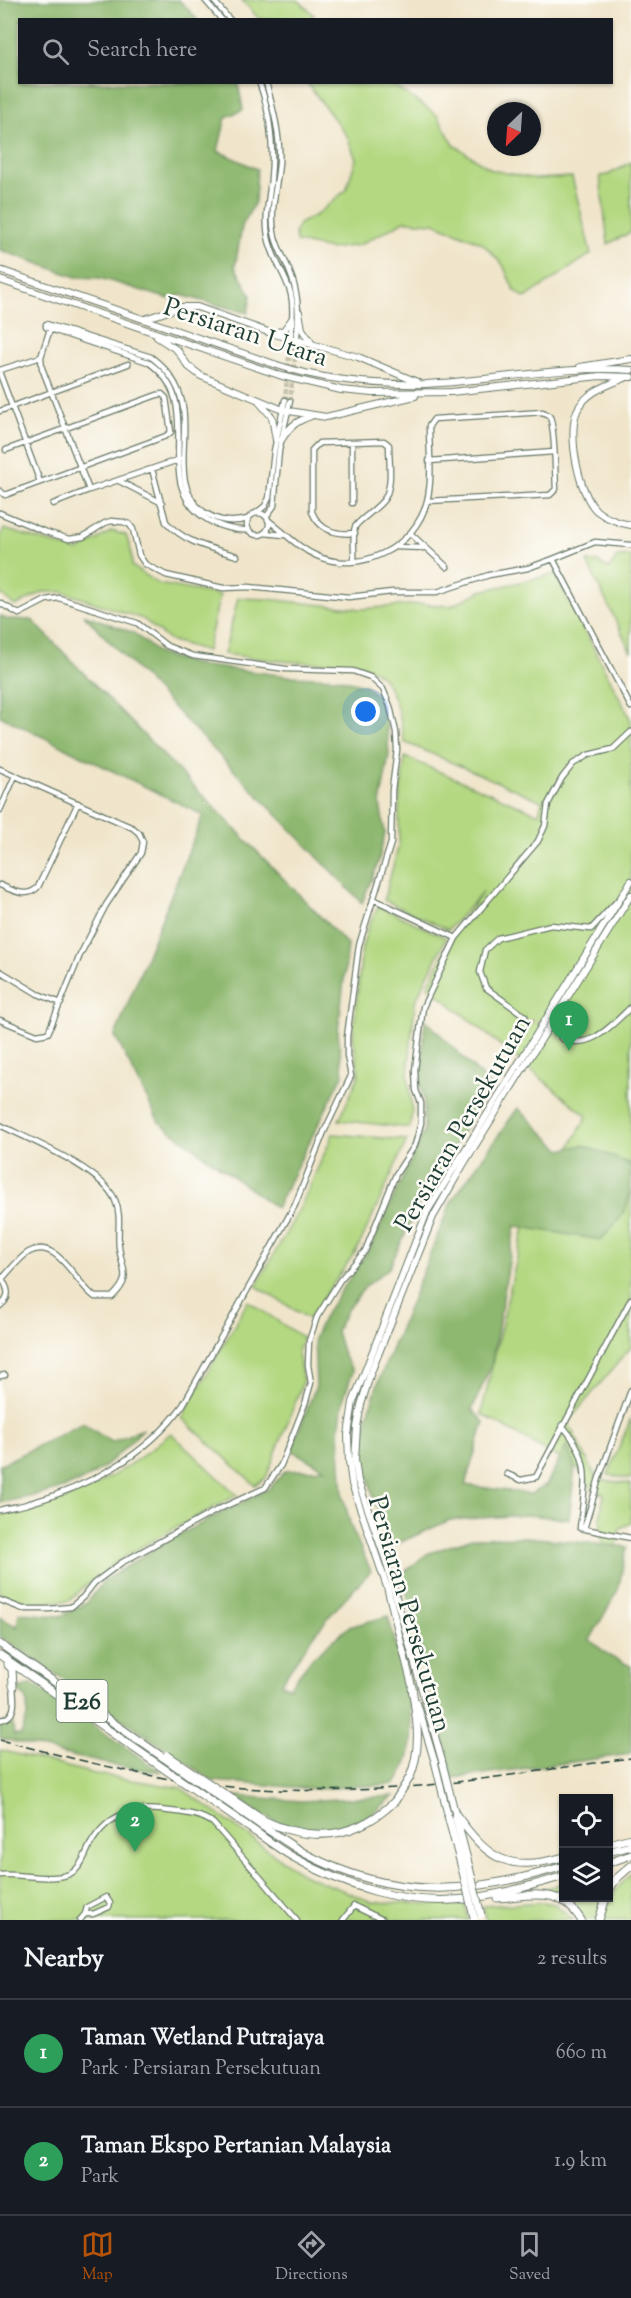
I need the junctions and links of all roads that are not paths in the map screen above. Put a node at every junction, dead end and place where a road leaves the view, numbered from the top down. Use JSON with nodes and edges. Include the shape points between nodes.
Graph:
{"nodes":[{"id":1,"x":205,"y":0,"type":"edge"},
{"id":2,"x":213,"y":0,"type":"edge"},
{"id":3,"x":220,"y":18,"type":"edge"},
{"id":4,"x":228,"y":18,"type":"edge"},
{"id":5,"x":259,"y":84,"type":"edge"},
{"id":6,"x":266,"y":84,"type":"edge"},
{"id":7,"x":0,"y":270,"type":"edge"},
{"id":8,"x":0,"y":280,"type":"edge"},
{"id":9,"x":299,"y":312,"type":"junction"},
{"id":10,"x":144,"y":319,"type":"junction"},
{"id":11,"x":292,"y":319,"type":"junction"},
{"id":12,"x":144,"y":329,"type":"junction"},
{"id":13,"x":271,"y":333,"type":"junction"},
{"id":14,"x":293,"y":343,"type":"junction"},
{"id":15,"x":312,"y":344,"type":"junction"},
{"id":16,"x":41,"y":357,"type":"junction"},
{"id":17,"x":631,"y":359,"type":"edge"},
{"id":18,"x":128,"y":364,"type":"dead end"},
{"id":19,"x":558,"y":370,"type":"junction"},
{"id":20,"x":0,"y":372,"type":"edge"},
{"id":21,"x":630,"y":374,"type":"edge"},
{"id":22,"x":426,"y":384,"type":"junction"},
{"id":23,"x":451,"y":392,"type":"junction"},
{"id":24,"x":53,"y":393,"type":"junction"},
{"id":25,"x":288,"y":400,"type":"tunnel mouth"},
{"id":26,"x":258,"y":402,"type":"junction"},
{"id":27,"x":12,"y":406,"type":"junction"},
{"id":28,"x":0,"y":411,"type":"edge"},
{"id":29,"x":286,"y":411,"type":"junction"},
{"id":30,"x":312,"y":416,"type":"junction"},
{"id":31,"x":65,"y":429,"type":"junction"},
{"id":32,"x":279,"y":439,"type":"junction"},
{"id":33,"x":352,"y":442,"type":"junction"},
{"id":34,"x":25,"y":443,"type":"junction"},
{"id":35,"x":6,"y":450,"type":"dead end"},
{"id":36,"x":554,"y":453,"type":"junction"},
{"id":37,"x":181,"y":459,"type":"junction"},
{"id":38,"x":429,"y":460,"type":"junction"},
{"id":39,"x":80,"y":467,"type":"junction"},
{"id":40,"x":152,"y":469,"type":"junction"},
{"id":41,"x":118,"y":480,"type":"junction"},
{"id":42,"x":40,"y":482,"type":"junction"},
{"id":43,"x":89,"y":490,"type":"junction"},
{"id":44,"x":0,"y":491,"type":"edge"},
{"id":45,"x":427,"y":501,"type":"junction"},
{"id":46,"x":162,"y":503,"type":"junction"},
{"id":47,"x":352,"y":503,"type":"dead end"},
{"id":48,"x":52,"y":504,"type":"dead end"},
{"id":49,"x":0,"y":513,"type":"edge"},
{"id":50,"x":256,"y":513,"type":"junction"},
{"id":51,"x":248,"y":519,"type":"junction"},
{"id":52,"x":267,"y":519,"type":"junction"},
{"id":53,"x":631,"y":525,"type":"edge"},
{"id":54,"x":249,"y":530,"type":"junction"},
{"id":55,"x":264,"y":533,"type":"junction"},
{"id":56,"x":355,"y":533,"type":"junction"},
{"id":57,"x":410,"y":533,"type":"junction"},
{"id":58,"x":289,"y":538,"type":"junction"},
{"id":59,"x":631,"y":545,"type":"edge"},
{"id":60,"x":396,"y":546,"type":"junction"},
{"id":61,"x":425,"y":548,"type":"junction"},
{"id":62,"x":237,"y":556,"type":"dead end"},
{"id":63,"x":553,"y":559,"type":"junction"},
{"id":64,"x":354,"y":561,"type":"junction"},
{"id":65,"x":447,"y":567,"type":"dead end"},
{"id":66,"x":0,"y":603,"type":"edge"},
{"id":67,"x":631,"y":707,"type":"edge"},
{"id":68,"x":631,"y":732,"type":"edge"},
{"id":69,"x":0,"y":769,"type":"edge"},
{"id":70,"x":15,"y":776,"type":"junction"},
{"id":71,"x":78,"y":803,"type":"junction"},
{"id":72,"x":0,"y":810,"type":"edge"},
{"id":73,"x":631,"y":881,"type":"edge"},
{"id":74,"x":0,"y":885,"type":"edge"},
{"id":75,"x":631,"y":895,"type":"edge"},
{"id":76,"x":621,"y":897,"type":"junction"},
{"id":77,"x":373,"y":899,"type":"junction"},
{"id":78,"x":456,"y":938,"type":"junction"},
{"id":79,"x":0,"y":971,"type":"edge"},
{"id":80,"x":61,"y":1004,"type":"junction"},
{"id":81,"x":631,"y":1007,"type":"edge"},
{"id":82,"x":525,"y":1016,"type":"tunnel mouth"},
{"id":83,"x":0,"y":1020,"type":"edge"},
{"id":84,"x":561,"y":1038,"type":"tunnel mouth"},
{"id":85,"x":0,"y":1125,"type":"edge"},
{"id":86,"x":1,"y":1277,"type":"edge"},
{"id":87,"x":631,"y":1299,"type":"edge"},
{"id":88,"x":0,"y":1306,"type":"edge"},
{"id":89,"x":631,"y":1390,"type":"edge"},
{"id":90,"x":562,"y":1425,"type":"junction"},
{"id":91,"x":507,"y":1474,"type":"dead end"},
{"id":92,"x":0,"y":1510,"type":"edge"},
{"id":93,"x":584,"y":1529,"type":"junction"},
{"id":94,"x":374,"y":1537,"type":"junction"},
{"id":95,"x":631,"y":1538,"type":"edge"},
{"id":96,"x":390,"y":1587,"type":"junction"},
{"id":97,"x":0,"y":1600,"type":"edge"},
{"id":98,"x":0,"y":1644,"type":"edge"},
{"id":99,"x":0,"y":1655,"type":"edge"},
{"id":100,"x":41,"y":1684,"type":"junction"},
{"id":101,"x":13,"y":1686,"type":"junction"},
{"id":102,"x":412,"y":1688,"type":"junction"},
{"id":103,"x":0,"y":1720,"type":"edge"},
{"id":104,"x":438,"y":1762,"type":"junction"},
{"id":105,"x":451,"y":1814,"type":"junction"},
{"id":106,"x":261,"y":1822,"type":"junction"},
{"id":107,"x":631,"y":1838,"type":"edge"},
{"id":108,"x":613,"y":1843,"type":"edge"},
{"id":109,"x":631,"y":1845,"type":"edge"},
{"id":110,"x":613,"y":1851,"type":"edge"},
{"id":111,"x":631,"y":1855,"type":"edge"},
{"id":112,"x":559,"y":1858,"type":"edge"},
{"id":113,"x":613,"y":1862,"type":"edge"},
{"id":114,"x":631,"y":1866,"type":"edge"},
{"id":115,"x":559,"y":1867,"type":"edge"},
{"id":116,"x":0,"y":1875,"type":"edge"},
{"id":117,"x":559,"y":1877,"type":"edge"},
{"id":118,"x":613,"y":1885,"type":"edge"},
{"id":119,"x":464,"y":1899,"type":"junction"},
{"id":120,"x":605,"y":1902,"type":"edge"},
{"id":121,"x":85,"y":1914,"type":"junction"},
{"id":122,"x":478,"y":1918,"type":"edge"},
{"id":123,"x":80,"y":1920,"type":"edge"},
{"id":124,"x":297,"y":1920,"type":"edge"},
{"id":125,"x":343,"y":1920,"type":"edge"},
{"id":126,"x":383,"y":1920,"type":"edge"},
{"id":127,"x":581,"y":1920,"type":"edge"},
{"id":128,"x":599,"y":1920,"type":"edge"}],
"edges":[{"from":1,"to":3,"type":"street"},
{"from":2,"to":4,"type":"street"},
{"from":5,"to":11,"type":"street","via":[[272,140],[268,236],[291,293]]},
{"from":6,"to":9,"type":"street","via":[[278,140],[274,232],[298,294]]},
{"from":7,"to":10,"type":"main road","name":"Persiaran Utara"},
{"from":8,"to":12,"type":"main road","name":"Persiaran Utara"},
{"from":9,"to":14,"type":"street"},
{"from":9,"to":15,"type":"main road","via":[[302,329]]},
{"from":10,"to":13,"type":"main road","via":[[188,306]]},
{"from":10,"to":22,"type":"main road","name":"Persiaran Utara","via":[[303,374],[340,381]]},
{"from":11,"to":13,"type":"main road","via":[[284,330]]},
{"from":11,"to":14,"type":"street"},
{"from":12,"to":23,"type":"main road","name":"Persiaran Utara","via":[[321,386],[372,393]]},
{"from":12,"to":26,"type":"main road","via":[[169,343],[201,376]]},
{"from":13,"to":14,"type":"main road"},
{"from":14,"to":15,"type":"main road"},
{"from":15,"to":22,"type":"main road"},
{"from":16,"to":20,"type":"street"},
{"from":16,"to":24,"type":"street"},
{"from":16,"to":37,"type":"street","via":[[50,329],[148,362],[160,371],[178,402]]},
{"from":17,"to":19,"type":"main road"},
{"from":18,"to":24,"type":"street"},
{"from":19,"to":21,"type":"main road","name":"Persiaran Utara"},
{"from":19,"to":22,"type":"main road","name":"Persiaran Utara"},
{"from":20,"to":27,"type":"street"},
{"from":21,"to":23,"type":"main road","name":"Persiaran Utara"},
{"from":21,"to":53,"type":"main road","via":[[587,397],[577,410],[572,431],[585,490],[596,510],[614,521]]},
{"from":23,"to":30,"type":"main road","via":[[399,398],[336,416]]},
{"from":24,"to":27,"type":"street"},
{"from":24,"to":31,"type":"street"},
{"from":25,"to":29,"type":"street"},
{"from":26,"to":29,"type":"main road"},
{"from":26,"to":32,"type":"main road","via":[[272,417]]},
{"from":27,"to":28,"type":"street"},
{"from":27,"to":34,"type":"street"},
{"from":29,"to":30,"type":"main road"},
{"from":29,"to":32,"type":"street"},
{"from":30,"to":32,"type":"main road","via":[[299,420]]},
{"from":31,"to":34,"type":"street"},
{"from":31,"to":39,"type":"street"},
{"from":31,"to":39,"type":"street","via":[[157,395],[166,398],[170,434]]},
{"from":32,"to":50,"type":"street","via":[[269,498]]},
{"from":32,"to":52,"type":"street","via":[[274,506]]},
{"from":33,"to":47,"type":"street"},
{"from":33,"to":56,"type":"street","via":[[384,441],[389,446],[386,496],[370,515],[357,523]]},
{"from":33,"to":56,"type":"street","via":[[319,443],[313,447],[312,512],[331,532]]},
{"from":34,"to":35,"type":"street"},
{"from":34,"to":42,"type":"street"},
{"from":36,"to":38,"type":"street"},
{"from":36,"to":38,"type":"street","via":[[548,414],[521,413],[434,419],[429,426]]},
{"from":36,"to":45,"type":"street","via":[[554,493],[550,495]]},
{"from":37,"to":40,"type":"street"},
{"from":37,"to":51,"type":"street","via":[[186,484],[199,508],[223,521]]},
{"from":37,"to":54,"type":"street","via":[[181,488],[195,510],[210,522]]},
{"from":38,"to":45,"type":"street"},
{"from":39,"to":42,"type":"street"},
{"from":39,"to":43,"type":"street"},
{"from":40,"to":41,"type":"street"},
{"from":40,"to":46,"type":"street"},
{"from":41,"to":43,"type":"street"},
{"from":41,"to":46,"type":"street"},
{"from":42,"to":44,"type":"street","via":[[5,495]]},
{"from":43,"to":48,"type":"street"},
{"from":45,"to":57,"type":"street"},
{"from":46,"to":62,"type":"street","via":[[166,522],[186,538]]},
{"from":49,"to":63,"type":"street","via":[[69,539],[83,537],[111,520],[129,524],[145,564],[166,575],[223,588],[249,586],[349,597],[436,592]]},
{"from":50,"to":51,"type":"street"},
{"from":50,"to":52,"type":"street"},
{"from":51,"to":54,"type":"street"},
{"from":52,"to":55,"type":"street","via":[[269,526]]},
{"from":52,"to":58,"type":"street"},
{"from":54,"to":55,"type":"street","via":[[258,535]]},
{"from":55,"to":58,"type":"street"},
{"from":56,"to":64,"type":"street"},
{"from":57,"to":60,"type":"street"},
{"from":57,"to":61,"type":"street"},
{"from":58,"to":64,"type":"street","via":[[316,555]]},
{"from":59,"to":63,"type":"street","via":[[587,544]]},
{"from":60,"to":61,"type":"street"},
{"from":60,"to":64,"type":"street","via":[[382,555]]},
{"from":61,"to":65,"type":"street"},
{"from":63,"to":67,"type":"street"},
{"from":66,"to":77,"type":"street","via":[[19,614],[59,598],[137,623],[158,641],[193,656],[286,669],[352,671],[370,677],[388,697],[397,741],[391,843]]},
{"from":68,"to":78,"type":"street","via":[[613,749],[588,755],[573,764],[548,804],[538,841]]},
{"from":69,"to":70,"type":"street"},
{"from":70,"to":71,"type":"street"},
{"from":70,"to":72,"type":"street"},
{"from":71,"to":74,"type":"street","via":[[38,888],[23,894]]},
{"from":71,"to":80,"type":"street","via":[[133,828],[143,842],[141,853],[106,905],[80,955]]},
{"from":73,"to":76,"type":"main road","name":"Persiaran Persekutuan"},
{"from":75,"to":94,"type":"main road","name":"Persiaran Persekutuan","via":[[434,1217],[370,1375],[357,1427],[355,1460]]},
{"from":76,"to":82,"type":"street","via":[[591,929],[555,924],[498,938],[489,946],[482,957],[480,972],[486,988]]},
{"from":76,"to":94,"type":"main road","name":"Persiaran Persekutuan","via":[[427,1212],[361,1378],[348,1435],[349,1461],[355,1496]]},
{"from":77,"to":78,"type":"street"},
{"from":77,"to":92,"type":"street","via":[[359,945],[347,1037],[351,1076],[295,1205],[183,1405],[168,1426],[106,1473],[63,1492]]},
{"from":78,"to":97,"type":"street","via":[[421,1015],[415,1070],[421,1123],[415,1145],[396,1174],[364,1251],[318,1317],[309,1341],[312,1383],[276,1473],[265,1488],[121,1563],[71,1606],[23,1608]]},
{"from":79,"to":80,"type":"street"},
{"from":80,"to":83,"type":"street","via":[[51,1030],[45,1035]]},
{"from":81,"to":84,"type":"street","via":[[595,1038],[573,1042]]},
{"from":85,"to":86,"type":"street","via":[[58,1153],[110,1191],[116,1201],[119,1247],[126,1274],[121,1288],[112,1297],[95,1297],[64,1260],[36,1250]]},
{"from":86,"to":88,"type":"street","via":[[8,1293]]},
{"from":87,"to":90,"type":"street"},
{"from":89,"to":93,"type":"street"},
{"from":90,"to":91,"type":"street","via":[[536,1477],[521,1480]]},
{"from":90,"to":93,"type":"street","via":[[583,1457],[580,1528]]},
{"from":93,"to":95,"type":"street"},
{"from":94,"to":96,"type":"main road","name":"Persiaran Persekutuan"},
{"from":96,"to":102,"type":"main road","name":"Persiaran Persekutuan"},
{"from":96,"to":104,"type":"main road","name":"Persiaran Persekutuan"},
{"from":98,"to":106,"type":"highway","number":"E26","bridge":true},
{"from":99,"to":100,"type":"highway","number":"E26"},
{"from":99,"to":101,"type":"highway","via":[[12,1669]]},
{"from":100,"to":101,"type":"highway","via":[[21,1677]]},
{"from":100,"to":119,"type":"highway","number":"E26","bridge":true,"via":[[292,1857],[357,1886],[408,1898]]},
{"from":101,"to":103,"type":"street","via":[[14,1709],[10,1716]]},
{"from":102,"to":104,"type":"main road","name":"Persiaran Persekutuan"},
{"from":102,"to":106,"type":"highway","bridge":true,"via":[[419,1734],[417,1758],[410,1777],[382,1812],[361,1825],[322,1836]]},
{"from":104,"to":105,"type":"main road","name":"Persiaran Persekutuan","bridge":true},
{"from":105,"to":112,"type":"highway","via":[[486,1852],[503,1860],[536,1864]]},
{"from":105,"to":122,"type":"highway","bridge":true},
{"from":106,"to":115,"type":"highway","number":"E26","via":[[298,1850],[330,1866],[410,1887],[481,1887]]},
{"from":107,"to":108,"type":"highway"},
{"from":109,"to":110,"type":"highway"},
{"from":111,"to":113,"type":"highway"},
{"from":114,"to":118,"type":"highway"},
{"from":116,"to":124,"type":"street","via":[[68,1875],[78,1868],[102,1829],[117,1817],[140,1809],[160,1809],[213,1823]]},
{"from":117,"to":119,"type":"highway","number":"E26","via":[[506,1893]]},
{"from":119,"to":127,"type":"highway","via":[[544,1894],[566,1903]]},
{"from":120,"to":128,"type":"highway"},
{"from":121,"to":121,"type":"street","via":[[87,1907],[106,1897],[110,1903],[109,1907]]},
{"from":121,"to":123,"type":"street"},
{"from":125,"to":126,"type":"street","via":[[356,1906]]}]}
